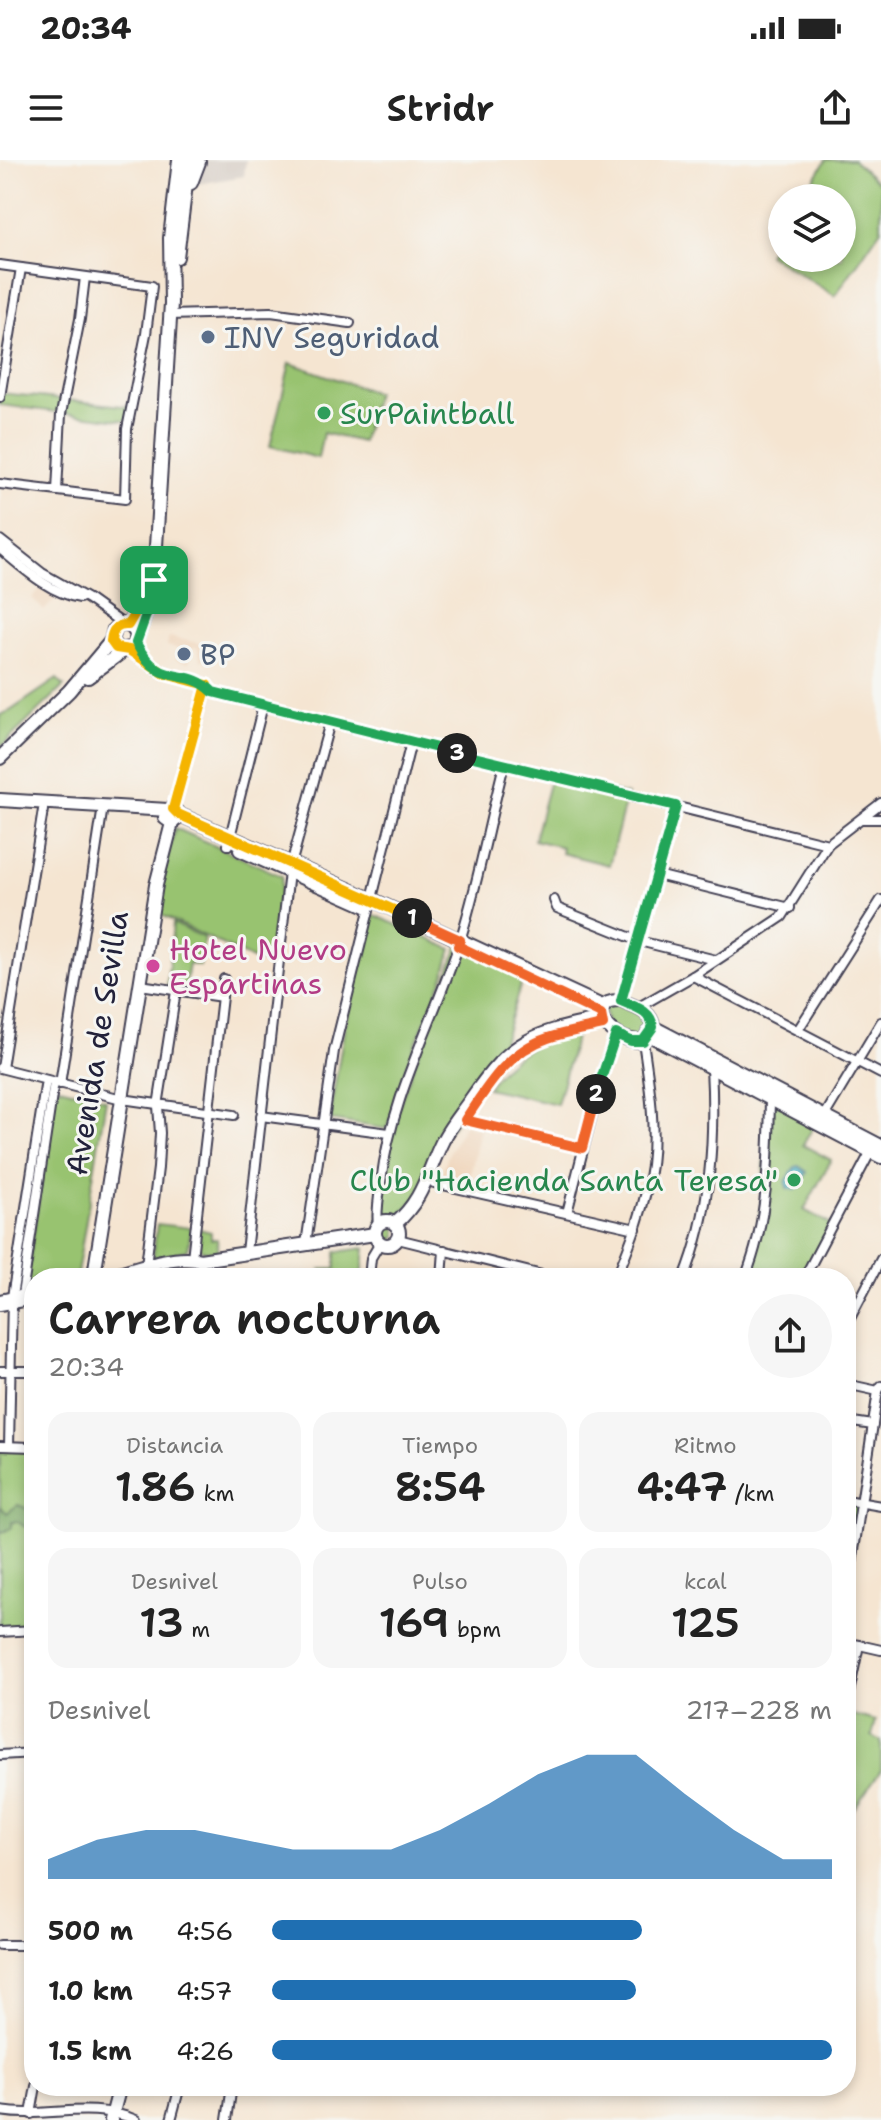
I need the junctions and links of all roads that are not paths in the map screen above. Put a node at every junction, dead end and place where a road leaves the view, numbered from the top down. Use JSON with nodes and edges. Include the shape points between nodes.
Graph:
{"nodes":[{"id":1,"x":188,"y":160,"type":"edge"},
{"id":2,"x":0,"y":265,"type":"edge"},
{"id":3,"x":21,"y":268,"type":"junction"},
{"id":4,"x":85,"y":277,"type":"junction"},
{"id":5,"x":170,"y":309,"type":"junction"},
{"id":6,"x":350,"y":323,"type":"dead end"},
{"id":7,"x":0,"y":324,"type":"edge"},
{"id":8,"x":12,"y":326,"type":"junction"},
{"id":9,"x":0,"y":397,"type":"edge"},
{"id":10,"x":0,"y":484,"type":"edge"},
{"id":11,"x":57,"y":491,"type":"junction"},
{"id":12,"x":0,"y":540,"type":"edge"},
{"id":13,"x":0,"y":549,"type":"edge"},
{"id":14,"x":88,"y":599,"type":"junction"},
{"id":15,"x":102,"y":611,"type":"junction"},
{"id":16,"x":112,"y":637,"type":"junction"},
{"id":17,"x":129,"y":638,"type":"junction"},
{"id":18,"x":207,"y":685,"type":"junction"},
{"id":19,"x":69,"y":691,"type":"junction"},
{"id":20,"x":263,"y":705,"type":"junction"},
{"id":21,"x":330,"y":722,"type":"junction"},
{"id":22,"x":411,"y":742,"type":"junction"},
{"id":23,"x":0,"y":758,"type":"edge"},
{"id":24,"x":504,"y":765,"type":"junction"},
{"id":25,"x":1,"y":801,"type":"edge"},
{"id":26,"x":881,"y":803,"type":"edge"},
{"id":27,"x":676,"y":806,"type":"junction"},
{"id":28,"x":43,"y":810,"type":"junction"},
{"id":29,"x":102,"y":813,"type":"junction"},
{"id":30,"x":171,"y":817,"type":"junction"},
{"id":31,"x":861,"y":818,"type":"junction"},
{"id":32,"x":881,"y":819,"type":"edge"},
{"id":33,"x":229,"y":841,"type":"junction"},
{"id":34,"x":828,"y":844,"type":"junction"},
{"id":35,"x":291,"y":868,"type":"junction"},
{"id":36,"x":657,"y":875,"type":"junction"},
{"id":37,"x":554,"y":900,"type":"dead end"},
{"id":38,"x":881,"y":900,"type":"edge"},
{"id":39,"x":370,"y":903,"type":"junction"},
{"id":40,"x":790,"y":908,"type":"junction"},
{"id":41,"x":639,"y":941,"type":"junction"},
{"id":42,"x":459,"y":943,"type":"junction"},
{"id":43,"x":716,"y":960,"type":"junction"},
{"id":44,"x":693,"y":976,"type":"junction"},
{"id":45,"x":224,"y":979,"type":"dead end"},
{"id":46,"x":140,"y":985,"type":"junction"},
{"id":47,"x":176,"y":991,"type":"junction"},
{"id":48,"x":222,"y":997,"type":"junction"},
{"id":49,"x":621,"y":1001,"type":"junction"},
{"id":50,"x":637,"y":1008,"type":"junction"},
{"id":51,"x":603,"y":1016,"type":"junction"},
{"id":52,"x":881,"y":1022,"type":"edge"},
{"id":53,"x":798,"y":1030,"type":"junction"},
{"id":54,"x":616,"y":1034,"type":"junction"},
{"id":55,"x":648,"y":1035,"type":"junction"},
{"id":56,"x":855,"y":1061,"type":"junction"},
{"id":57,"x":711,"y":1067,"type":"junction"},
{"id":58,"x":1,"y":1068,"type":"edge"},
{"id":59,"x":881,"y":1074,"type":"edge"},
{"id":60,"x":53,"y":1082,"type":"junction"},
{"id":61,"x":770,"y":1097,"type":"junction"},
{"id":62,"x":118,"y":1098,"type":"junction"},
{"id":63,"x":158,"y":1106,"type":"junction"},
{"id":64,"x":208,"y":1112,"type":"junction"},
{"id":65,"x":234,"y":1115,"type":"dead end"},
{"id":66,"x":825,"y":1115,"type":"junction"},
{"id":67,"x":261,"y":1116,"type":"junction"},
{"id":68,"x":465,"y":1120,"type":"junction"},
{"id":69,"x":322,"y":1124,"type":"junction"},
{"id":70,"x":389,"y":1133,"type":"junction"},
{"id":71,"x":582,"y":1148,"type":"junction"},
{"id":72,"x":878,"y":1151,"type":"edge"},
{"id":73,"x":434,"y":1183,"type":"junction"},
{"id":74,"x":567,"y":1213,"type":"junction"},
{"id":75,"x":636,"y":1229,"type":"junction"},
{"id":76,"x":398,"y":1231,"type":"junction"},
{"id":77,"x":377,"y":1234,"type":"junction"},
{"id":78,"x":306,"y":1244,"type":"junction"},
{"id":79,"x":444,"y":1250,"type":"junction"},
{"id":80,"x":246,"y":1252,"type":"junction"},
{"id":81,"x":196,"y":1259,"type":"junction"},
{"id":82,"x":881,"y":1259,"type":"edge"},
{"id":83,"x":94,"y":1268,"type":"edge"},
{"id":84,"x":138,"y":1268,"type":"edge"},
{"id":85,"x":152,"y":1268,"type":"edge"},
{"id":86,"x":200,"y":1268,"type":"edge"},
{"id":87,"x":370,"y":1268,"type":"edge"},
{"id":88,"x":443,"y":1268,"type":"edge"},
{"id":89,"x":515,"y":1268,"type":"edge"},
{"id":90,"x":620,"y":1268,"type":"edge"},
{"id":91,"x":687,"y":1268,"type":"edge"},
{"id":92,"x":748,"y":1268,"type":"edge"},
{"id":93,"x":810,"y":1268,"type":"edge"},
{"id":94,"x":24,"y":1296,"type":"edge"},
{"id":95,"x":0,"y":1299,"type":"edge"},
{"id":96,"x":15,"y":1299,"type":"junction"},
{"id":97,"x":24,"y":1299,"type":"edge"},
{"id":98,"x":0,"y":1306,"type":"edge"},
{"id":99,"x":856,"y":1307,"type":"edge"},
{"id":100,"x":0,"y":1371,"type":"edge"},
{"id":101,"x":11,"y":1371,"type":"junction"},
{"id":102,"x":24,"y":1371,"type":"edge"},
{"id":103,"x":856,"y":1386,"type":"edge"},
{"id":104,"x":879,"y":1389,"type":"edge"},
{"id":105,"x":856,"y":1422,"type":"edge"},
{"id":106,"x":873,"y":1425,"type":"junction"},
{"id":107,"x":4,"y":1446,"type":"edge"},
{"id":108,"x":24,"y":1447,"type":"edge"},
{"id":109,"x":856,"y":1501,"type":"edge"},
{"id":110,"x":861,"y":1502,"type":"junction"},
{"id":111,"x":881,"y":1506,"type":"edge"},
{"id":112,"x":856,"y":1536,"type":"edge"},
{"id":113,"x":24,"y":1631,"type":"edge"},
{"id":114,"x":0,"y":1632,"type":"edge"},
{"id":115,"x":856,"y":1644,"type":"edge"},
{"id":116,"x":859,"y":1645,"type":"junction"},
{"id":117,"x":881,"y":1650,"type":"edge"},
{"id":118,"x":856,"y":1659,"type":"edge"},
{"id":119,"x":24,"y":1754,"type":"edge"},
{"id":120,"x":0,"y":1755,"type":"edge"},
{"id":121,"x":1,"y":1945,"type":"edge"},
{"id":122,"x":24,"y":1945,"type":"edge"},
{"id":123,"x":0,"y":1956,"type":"edge"},
{"id":124,"x":33,"y":2096,"type":"edge"},
{"id":125,"x":112,"y":2096,"type":"edge"},
{"id":126,"x":116,"y":2096,"type":"edge"},
{"id":127,"x":177,"y":2096,"type":"edge"},
{"id":128,"x":231,"y":2096,"type":"edge"},
{"id":129,"x":0,"y":2111,"type":"edge"},
{"id":130,"x":26,"y":2116,"type":"edge"},
{"id":131,"x":109,"y":2116,"type":"edge"},
{"id":132,"x":136,"y":2120,"type":"edge"},
{"id":133,"x":171,"y":2120,"type":"edge"},
{"id":134,"x":227,"y":2120,"type":"edge"}],
"edges":[{"from":1,"to":5,"type":"street"},
{"from":1,"to":5,"type":"street","via":[[176,185]]},
{"from":2,"to":3,"type":"street"},
{"from":3,"to":4,"type":"street"},
{"from":3,"to":8,"type":"street"},
{"from":4,"to":11,"type":"street","via":[[61,414]]},
{"from":4,"to":11,"type":"street","via":[[152,286],[127,429],[125,499]]},
{"from":5,"to":6,"type":"street","via":[[271,312]]},
{"from":5,"to":17,"type":"street","via":[[153,595]]},
{"from":7,"to":8,"type":"street"},
{"from":8,"to":9,"type":"street"},
{"from":10,"to":11,"type":"street"},
{"from":12,"to":14,"type":"street","via":[[42,573]]},
{"from":13,"to":14,"type":"street","via":[[53,588]]},
{"from":14,"to":15,"type":"street"},
{"from":15,"to":16,"type":"street"},
{"from":15,"to":17,"type":"street"},
{"from":16,"to":17,"type":"street","via":[[116,648]]},
{"from":16,"to":17,"type":"street","via":[[118,626]]},
{"from":16,"to":19,"type":"street"},
{"from":17,"to":18,"type":"street","via":[[146,662],[165,674]]},
{"from":17,"to":19,"type":"street"},
{"from":18,"to":20,"type":"street","via":[[213,692]]},
{"from":18,"to":30,"type":"street"},
{"from":19,"to":23,"type":"street"},
{"from":20,"to":21,"type":"street"},
{"from":20,"to":33,"type":"street"},
{"from":21,"to":22,"type":"street"},
{"from":21,"to":35,"type":"street"},
{"from":22,"to":24,"type":"street"},
{"from":22,"to":39,"type":"street"},
{"from":24,"to":27,"type":"street"},
{"from":24,"to":42,"type":"street"},
{"from":25,"to":28,"type":"street"},
{"from":25,"to":30,"type":"street"},
{"from":26,"to":31,"type":"street"},
{"from":27,"to":34,"type":"street"},
{"from":27,"to":36,"type":"street"},
{"from":28,"to":29,"type":"street"},
{"from":28,"to":58,"type":"street"},
{"from":29,"to":30,"type":"street"},
{"from":29,"to":60,"type":"street"},
{"from":30,"to":33,"type":"street"},
{"from":30,"to":46,"type":"street","name":"Avenida de Sevilla"},
{"from":30,"to":62,"type":"street","name":"Avenida de Sevilla","via":[[149,883]]},
{"from":31,"to":32,"type":"street"},
{"from":31,"to":34,"type":"street"},
{"from":33,"to":35,"type":"street"},
{"from":34,"to":40,"type":"street"},
{"from":35,"to":39,"type":"street"},
{"from":35,"to":67,"type":"street"},
{"from":36,"to":40,"type":"street"},
{"from":36,"to":41,"type":"street"},
{"from":37,"to":41,"type":"street","via":[[557,908]]},
{"from":38,"to":53,"type":"street"},
{"from":39,"to":42,"type":"street"},
{"from":39,"to":69,"type":"street"},
{"from":40,"to":43,"type":"street"},
{"from":41,"to":43,"type":"street"},
{"from":41,"to":49,"type":"street"},
{"from":42,"to":51,"type":"street"},
{"from":42,"to":70,"type":"street"},
{"from":43,"to":44,"type":"street"},
{"from":44,"to":50,"type":"street"},
{"from":44,"to":53,"type":"street"},
{"from":45,"to":48,"type":"street"},
{"from":46,"to":47,"type":"street"},
{"from":46,"to":62,"type":"street","name":"Avenida de Sevilla"},
{"from":47,"to":48,"type":"street"},
{"from":47,"to":63,"type":"street"},
{"from":48,"to":64,"type":"street"},
{"from":49,"to":50,"type":"street"},
{"from":49,"to":51,"type":"street","via":[[610,1002]]},
{"from":50,"to":55,"type":"street","via":[[649,1015]]},
{"from":51,"to":54,"type":"street"},
{"from":51,"to":68,"type":"street","via":[[522,1050],[492,1080]]},
{"from":51,"to":76,"type":"street","via":[[544,1031],[516,1045],[501,1060],[444,1138],[421,1195]]},
{"from":52,"to":56,"type":"street"},
{"from":53,"to":56,"type":"street"},
{"from":54,"to":55,"type":"street","via":[[631,1041]]},
{"from":54,"to":71,"type":"street"},
{"from":55,"to":57,"type":"street"},
{"from":55,"to":66,"type":"street"},
{"from":55,"to":75,"type":"street","via":[[651,1165]]},
{"from":56,"to":59,"type":"street"},
{"from":56,"to":66,"type":"street"},
{"from":57,"to":61,"type":"street"},
{"from":57,"to":91,"type":"street","via":[[708,1188]]},
{"from":58,"to":60,"type":"street"},
{"from":60,"to":62,"type":"street"},
{"from":60,"to":96,"type":"street"},
{"from":61,"to":72,"type":"street"},
{"from":61,"to":92,"type":"street","via":[[765,1199]]},
{"from":62,"to":63,"type":"street"},
{"from":62,"to":83,"type":"street","name":"Avenida de Sevilla"},
{"from":63,"to":64,"type":"street"},
{"from":63,"to":84,"type":"street","via":[[159,1145]]},
{"from":64,"to":65,"type":"street"},
{"from":64,"to":81,"type":"street"},
{"from":66,"to":72,"type":"street"},
{"from":67,"to":69,"type":"street"},
{"from":67,"to":80,"type":"street"},
{"from":68,"to":71,"type":"street"},
{"from":68,"to":73,"type":"street"},
{"from":69,"to":70,"type":"street"},
{"from":69,"to":78,"type":"street"},
{"from":70,"to":77,"type":"street"},
{"from":71,"to":74,"type":"street"},
{"from":72,"to":93,"type":"street"},
{"from":73,"to":74,"type":"street"},
{"from":73,"to":76,"type":"street","via":[[415,1216]]},
{"from":74,"to":75,"type":"street"},
{"from":75,"to":90,"type":"street"},
{"from":76,"to":77,"type":"street","via":[[386,1221]]},
{"from":76,"to":77,"type":"street","via":[[390,1246]]},
{"from":76,"to":79,"type":"street"},
{"from":77,"to":78,"type":"street"},
{"from":77,"to":87,"type":"street"},
{"from":78,"to":80,"type":"street"},
{"from":79,"to":88,"type":"street"},
{"from":79,"to":89,"type":"street"},
{"from":80,"to":81,"type":"street"},
{"from":81,"to":85,"type":"street"},
{"from":81,"to":86,"type":"street"},
{"from":82,"to":99,"type":"street"},
{"from":94,"to":96,"type":"street"},
{"from":95,"to":96,"type":"street"},
{"from":96,"to":97,"type":"street"},
{"from":96,"to":98,"type":"street"},
{"from":96,"to":101,"type":"street"},
{"from":100,"to":101,"type":"street"},
{"from":101,"to":102,"type":"street"},
{"from":101,"to":107,"type":"street"},
{"from":103,"to":104,"type":"street"},
{"from":104,"to":106,"type":"street"},
{"from":105,"to":106,"type":"street"},
{"from":106,"to":110,"type":"street"},
{"from":107,"to":108,"type":"street"},
{"from":109,"to":110,"type":"street"},
{"from":110,"to":111,"type":"street"},
{"from":110,"to":112,"type":"street"},
{"from":113,"to":114,"type":"street"},
{"from":115,"to":116,"type":"street"},
{"from":116,"to":117,"type":"street"},
{"from":116,"to":118,"type":"street"},
{"from":119,"to":120,"type":"street"},
{"from":121,"to":122,"type":"street"},
{"from":121,"to":123,"type":"street"},
{"from":124,"to":130,"type":"street"},
{"from":125,"to":131,"type":"street"},
{"from":126,"to":131,"type":"street"},
{"from":127,"to":133,"type":"street"},
{"from":128,"to":134,"type":"street"},
{"from":129,"to":130,"type":"street"},
{"from":130,"to":131,"type":"street","via":[[63,2110]]},
{"from":131,"to":132,"type":"street"}]}
